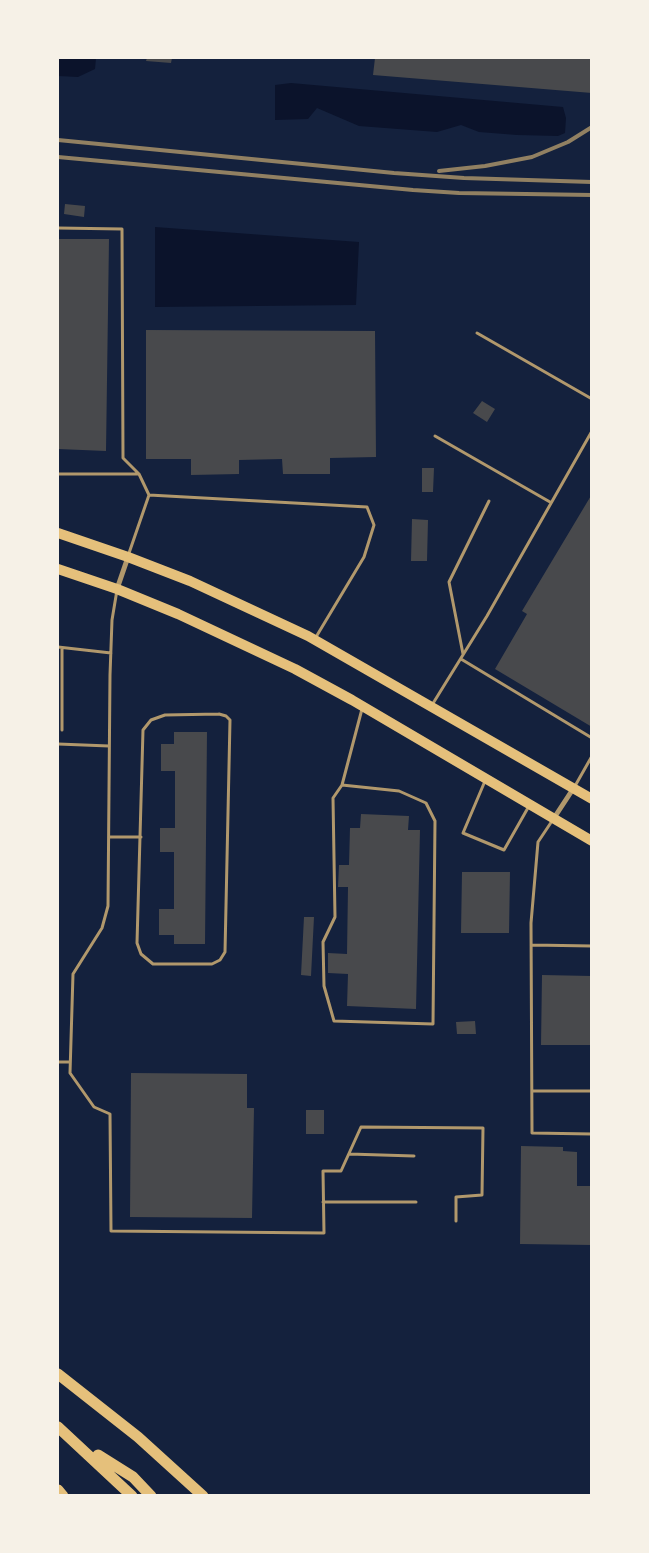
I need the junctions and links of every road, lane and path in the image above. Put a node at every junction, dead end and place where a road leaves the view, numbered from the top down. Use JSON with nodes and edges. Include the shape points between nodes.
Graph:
{"nodes":[{"id":1,"x":58,"y":228,"type":"edge"},
{"id":2,"x":477,"y":333,"type":"dead end"},
{"id":3,"x":592,"y":400,"type":"edge"},
{"id":4,"x":592,"y":431,"type":"edge"},
{"id":5,"x":435,"y":436,"type":"dead end"},
{"id":6,"x":58,"y":474,"type":"edge"},
{"id":7,"x":139,"y":474,"type":"junction"},
{"id":8,"x":149,"y":495,"type":"junction"},
{"id":9,"x":489,"y":501,"type":"dead end"},
{"id":10,"x":550,"y":502,"type":"junction"},
{"id":11,"x":58,"y":532,"type":"edge"},
{"id":12,"x":128,"y":556,"type":"junction"},
{"id":13,"x":58,"y":569,"type":"edge"},
{"id":14,"x":117,"y":589,"type":"junction"},
{"id":15,"x":315,"y":639,"type":"junction"},
{"id":16,"x":60,"y":648,"type":"edge"},
{"id":17,"x":111,"y":653,"type":"junction"},
{"id":18,"x":463,"y":654,"type":"junction"},
{"id":19,"x":460,"y":659,"type":"junction"},
{"id":20,"x":432,"y":705,"type":"junction"},
{"id":21,"x":363,"y":706,"type":"junction"},
{"id":22,"x":62,"y":730,"type":"dead end"},
{"id":23,"x":592,"y":738,"type":"edge"},
{"id":24,"x":58,"y":744,"type":"edge"},
{"id":25,"x":109,"y":746,"type":"junction"},
{"id":26,"x":592,"y":756,"type":"edge"},
{"id":27,"x":486,"y":778,"type":"junction"},
{"id":28,"x":342,"y":785,"type":"junction"},
{"id":29,"x":573,"y":789,"type":"junction"},
{"id":30,"x":592,"y":799,"type":"edge"},
{"id":31,"x":530,"y":804,"type":"junction"},
{"id":32,"x":554,"y":818,"type":"junction"},
{"id":33,"x":109,"y":837,"type":"junction"},
{"id":34,"x":141,"y":837,"type":"junction"},
{"id":35,"x":592,"y":841,"type":"edge"},
{"id":36,"x":532,"y":945,"type":"junction"},
{"id":37,"x":592,"y":946,"type":"edge"},
{"id":38,"x":58,"y":1062,"type":"edge"},
{"id":39,"x":70,"y":1062,"type":"junction"},
{"id":40,"x":533,"y":1091,"type":"junction"},
{"id":41,"x":592,"y":1091,"type":"edge"},
{"id":42,"x":592,"y":1134,"type":"edge"},
{"id":43,"x":349,"y":1154,"type":"junction"},
{"id":44,"x":414,"y":1156,"type":"dead end"},
{"id":45,"x":324,"y":1202,"type":"junction"},
{"id":46,"x":416,"y":1202,"type":"dead end"},
{"id":47,"x":456,"y":1221,"type":"dead end"},
{"id":48,"x":58,"y":1374,"type":"edge"},
{"id":49,"x":58,"y":1427,"type":"edge"},
{"id":50,"x":71,"y":1438,"type":"junction"},
{"id":51,"x":116,"y":1479,"type":"junction"},
{"id":52,"x":58,"y":1490,"type":"edge"},
{"id":53,"x":63,"y":1496,"type":"edge"},
{"id":54,"x":122,"y":1496,"type":"edge"},
{"id":55,"x":132,"y":1496,"type":"edge"},
{"id":56,"x":151,"y":1496,"type":"edge"},
{"id":57,"x":203,"y":1496,"type":"edge"}],
"edges":[{"from":1,"to":7,"type":"lane","via":[[122,229],[123,458]]},
{"from":2,"to":3,"type":"lane"},
{"from":4,"to":10,"type":"lane"},
{"from":5,"to":10,"type":"lane"},
{"from":6,"to":7,"type":"lane"},
{"from":7,"to":8,"type":"lane"},
{"from":8,"to":12,"type":"lane"},
{"from":8,"to":15,"type":"lane","via":[[366,507],[374,526],[364,557]]},
{"from":9,"to":18,"type":"lane","via":[[449,582]]},
{"from":10,"to":18,"type":"lane"},
{"from":11,"to":12,"type":"main road"},
{"from":12,"to":14,"type":"street"},
{"from":12,"to":15,"type":"main road"},
{"from":13,"to":14,"type":"main road"},
{"from":14,"to":17,"type":"lane"},
{"from":14,"to":21,"type":"main road","via":[[236,640]]},
{"from":15,"to":20,"type":"main road"},
{"from":16,"to":17,"type":"lane"},
{"from":16,"to":22,"type":"lane"},
{"from":17,"to":25,"type":"lane"},
{"from":18,"to":19,"type":"lane"},
{"from":19,"to":20,"type":"lane"},
{"from":19,"to":23,"type":"lane"},
{"from":20,"to":29,"type":"main road"},
{"from":21,"to":27,"type":"main road"},
{"from":21,"to":28,"type":"lane"},
{"from":24,"to":25,"type":"lane"},
{"from":25,"to":33,"type":"lane"},
{"from":26,"to":29,"type":"lane"},
{"from":27,"to":31,"type":"main road"},
{"from":27,"to":31,"type":"lane","via":[[463,833],[504,850]]},
{"from":28,"to":28,"type":"lane","via":[[398,791],[426,803],[435,821],[433,1024],[334,1021],[324,986],[323,942],[334,917],[333,798]]},
{"from":29,"to":30,"type":"main road"},
{"from":29,"to":32,"type":"street"},
{"from":31,"to":32,"type":"main road"},
{"from":32,"to":35,"type":"main road"},
{"from":32,"to":36,"type":"lane","via":[[538,842]]},
{"from":33,"to":34,"type":"lane"},
{"from":33,"to":39,"type":"lane","via":[[108,906],[102,928],[73,974]]},
{"from":34,"to":34,"type":"lane","via":[[143,730],[147,723],[165,715],[226,716],[230,720],[225,952],[220,960],[212,964],[153,964],[141,954],[137,943]]},
{"from":36,"to":37,"type":"lane"},
{"from":36,"to":40,"type":"lane"},
{"from":38,"to":39,"type":"lane"},
{"from":39,"to":45,"type":"lane","via":[[70,1073],[94,1106],[110,1114],[111,1231],[324,1233]]},
{"from":40,"to":41,"type":"lane"},
{"from":40,"to":42,"type":"lane","via":[[532,1133]]},
{"from":43,"to":44,"type":"lane"},
{"from":43,"to":45,"type":"lane","via":[[341,1171],[323,1171]]},
{"from":43,"to":47,"type":"lane","via":[[361,1127],[483,1128],[482,1195],[456,1197]]},
{"from":45,"to":46,"type":"lane"},
{"from":48,"to":57,"type":"highway","via":[[138,1437]]},
{"from":49,"to":50,"type":"highway"},
{"from":50,"to":51,"type":"highway"},
{"from":50,"to":56,"type":"highway","via":[[133,1478]]},
{"from":51,"to":54,"type":"highway"},
{"from":51,"to":55,"type":"highway"},
{"from":52,"to":53,"type":"highway"}]}
